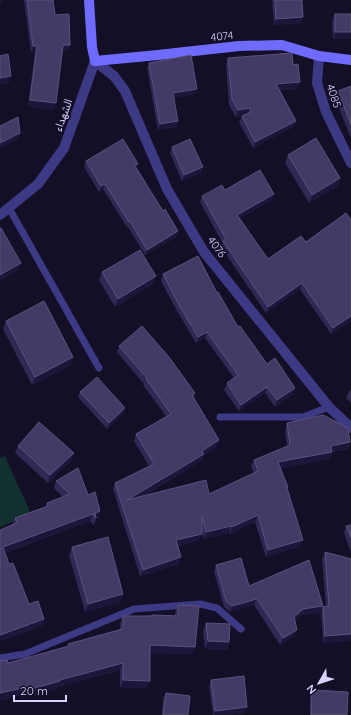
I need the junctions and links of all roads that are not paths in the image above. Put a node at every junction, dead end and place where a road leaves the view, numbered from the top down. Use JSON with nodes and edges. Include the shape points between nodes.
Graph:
{"nodes":[{"id":1,"x":89,"y":0,"type":"edge"},
{"id":2,"x":320,"y":56,"type":"junction"},
{"id":3,"x":95,"y":60,"type":"junction"},
{"id":4,"x":351,"y":60,"type":"edge"},
{"id":5,"x":351,"y":163,"type":"edge"},
{"id":6,"x":9,"y":208,"type":"junction"},
{"id":7,"x":0,"y":215,"type":"edge"},
{"id":8,"x":99,"y":368,"type":"dead end"},
{"id":9,"x":329,"y":406,"type":"junction"},
{"id":10,"x":220,"y":417,"type":"dead end"},
{"id":11,"x":351,"y":428,"type":"edge"},
{"id":12,"x":241,"y":628,"type":"dead end"},
{"id":13,"x":0,"y":658,"type":"edge"}],
"edges":[{"from":1,"to":3,"type":"street","name":"الشهداء"},
{"from":2,"to":3,"type":"street","name":"4074","via":[[282,45],[238,46]]},
{"from":2,"to":4,"type":"street","name":"4074"},
{"from":2,"to":5,"type":"street","name":"4085","via":[[317,83],[326,112]]},
{"from":3,"to":6,"type":"street","name":"الشهداء","via":[[64,148],[38,184]]},
{"from":3,"to":9,"type":"street","name":"4076","via":[[114,76],[125,91],[167,189],[204,252]]},
{"from":6,"to":7,"type":"street","name":"الشهداء"},
{"from":6,"to":8,"type":"lane"},
{"from":9,"to":10,"type":"lane","via":[[303,417]]},
{"from":9,"to":11,"type":"street","name":"4076"},
{"from":12,"to":13,"type":"lane","via":[[217,608],[200,604],[134,609],[25,654]]}]}
